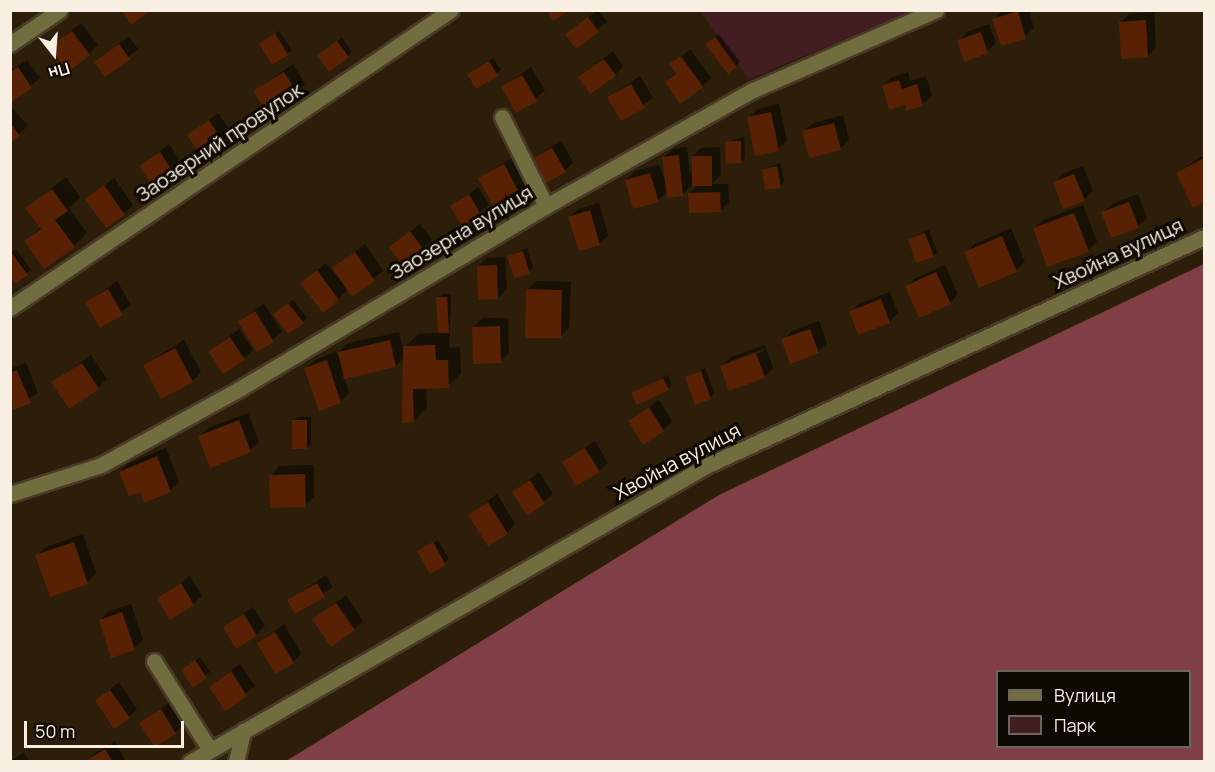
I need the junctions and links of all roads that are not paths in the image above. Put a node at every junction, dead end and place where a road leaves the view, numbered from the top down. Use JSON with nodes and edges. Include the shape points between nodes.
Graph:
{"nodes":[{"id":1,"x":60,"y":10,"type":"edge"},
{"id":2,"x":451,"y":10,"type":"edge"},
{"id":3,"x":936,"y":10,"type":"edge"},
{"id":4,"x":10,"y":44,"type":"edge"},
{"id":5,"x":502,"y":117,"type":"dead end"},
{"id":6,"x":546,"y":206,"type":"junction"},
{"id":7,"x":1204,"y":237,"type":"edge"},
{"id":8,"x":10,"y":308,"type":"edge"},
{"id":9,"x":12,"y":489,"type":"edge"},
{"id":10,"x":154,"y":661,"type":"dead end"},
{"id":11,"x":243,"y":731,"type":"junction"},
{"id":12,"x":210,"y":750,"type":"junction"},
{"id":13,"x":190,"y":762,"type":"edge"},
{"id":14,"x":236,"y":762,"type":"edge"}],
"edges":[{"from":1,"to":4,"type":"street"},
{"from":2,"to":8,"type":"street","name":"Заозерний провулок"},
{"from":3,"to":6,"type":"street","name":"Заозерна вулиця","via":[[763,86]]},
{"from":5,"to":6,"type":"street"},
{"from":6,"to":9,"type":"street","name":"Заозерна вулиця","via":[[239,389],[101,465]]},
{"from":7,"to":11,"type":"street","name":"Хвойна вулиця","via":[[708,465]]},
{"from":10,"to":12,"type":"street"},
{"from":11,"to":12,"type":"street","name":"Хвойна вулиця"},
{"from":11,"to":14,"type":"street"},
{"from":12,"to":13,"type":"street","name":"Хвойна вулиця"}]}
